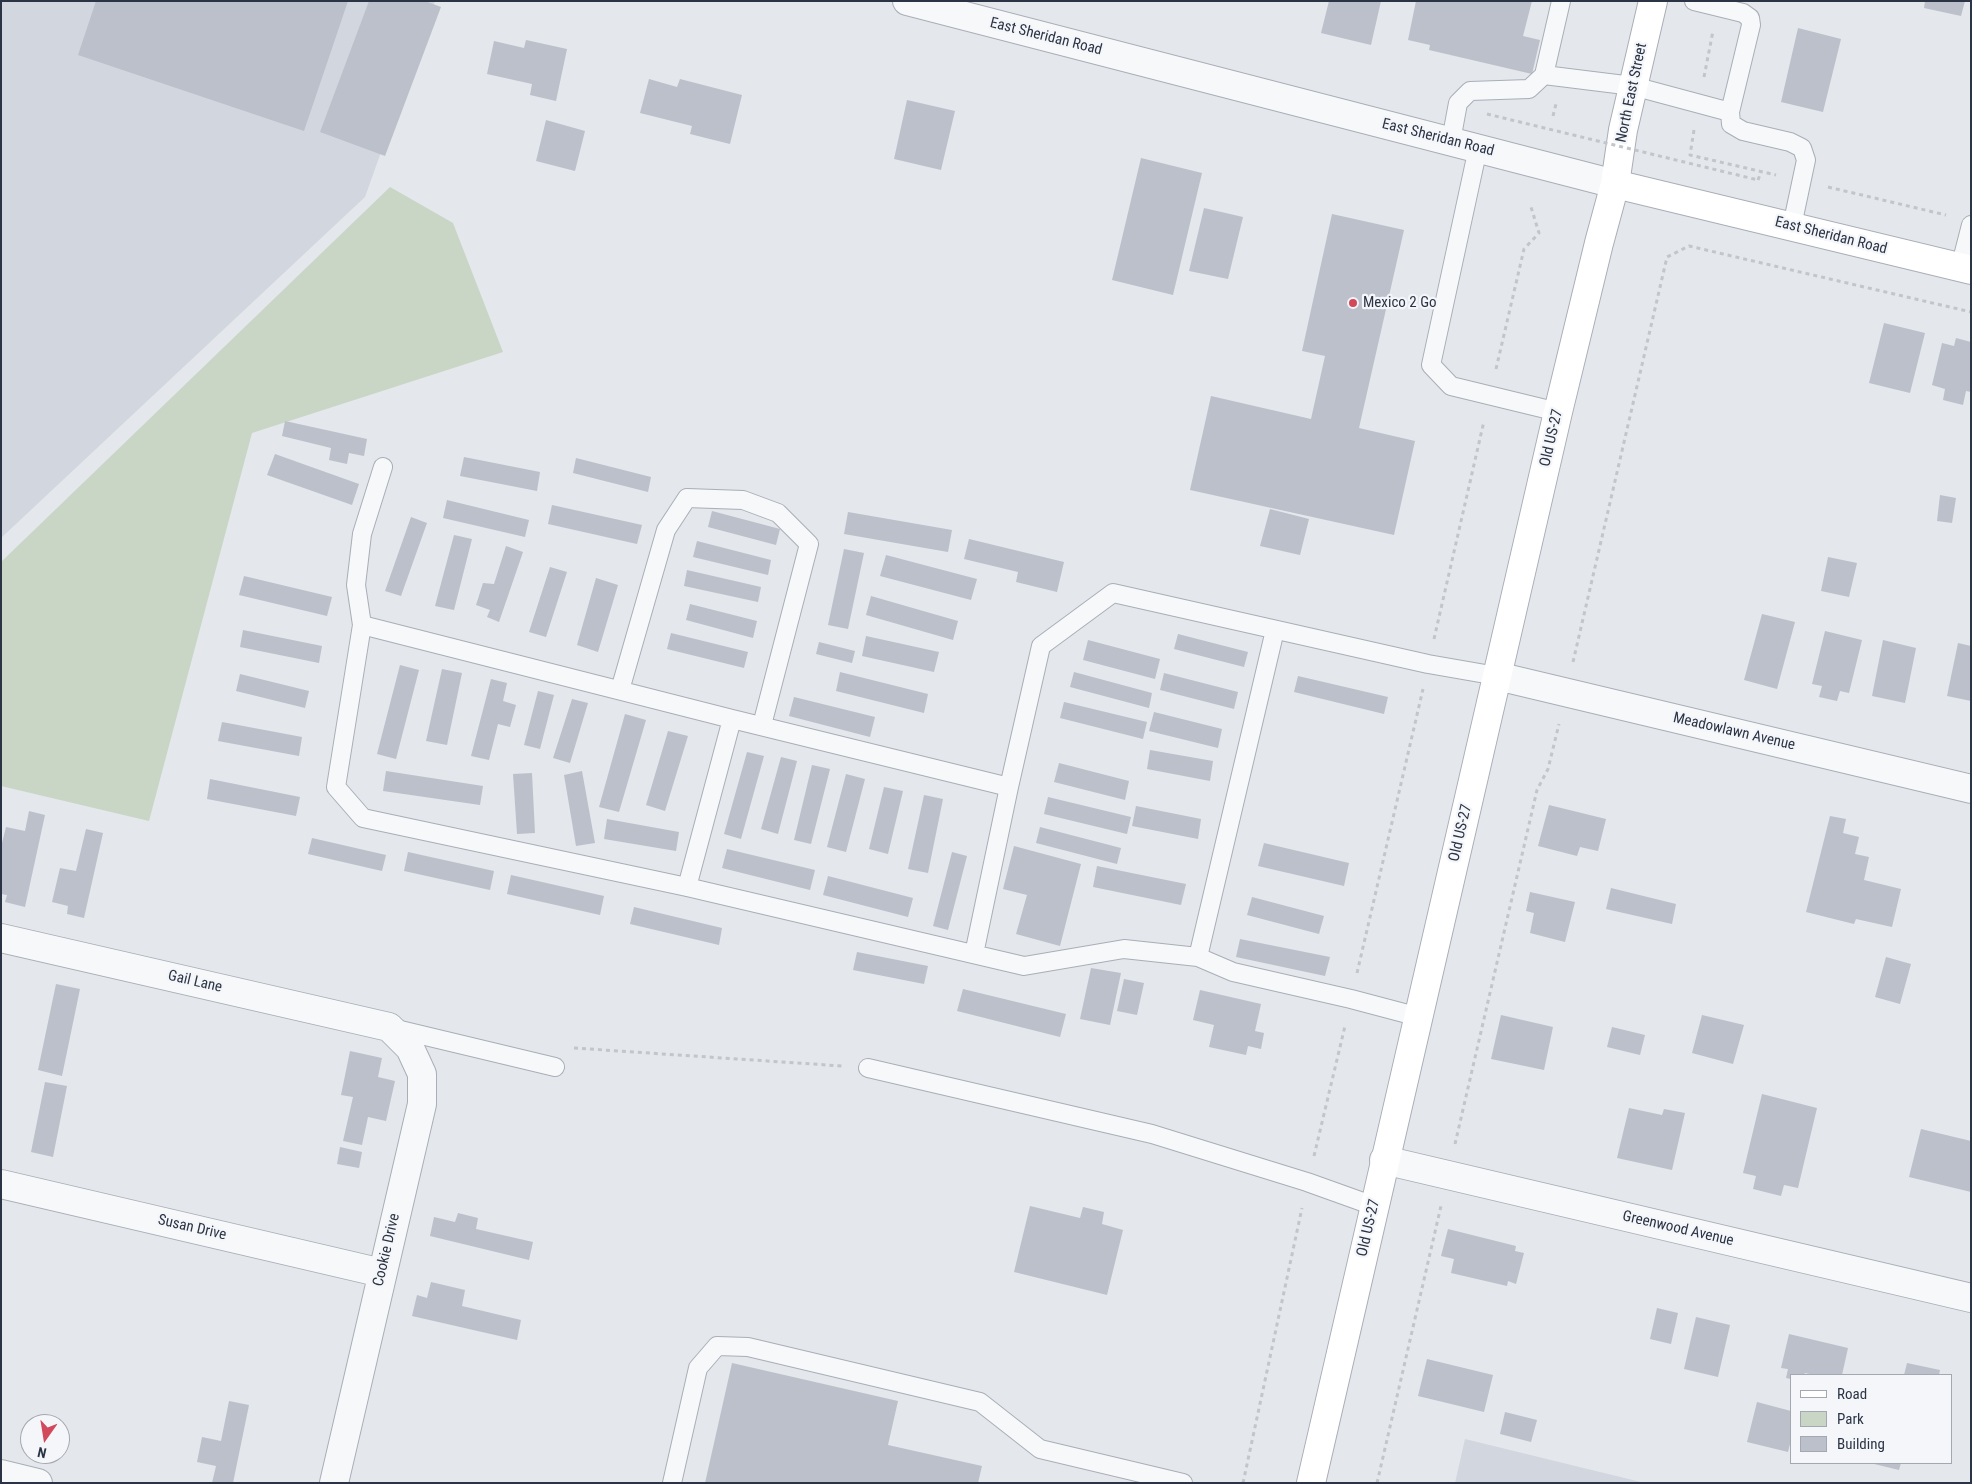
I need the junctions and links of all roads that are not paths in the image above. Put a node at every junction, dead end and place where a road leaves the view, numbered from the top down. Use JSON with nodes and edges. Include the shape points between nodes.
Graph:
{"nodes":[{"id":1,"x":907,"y":1,"type":"edge"},
{"id":2,"x":1561,"y":1,"type":"edge"},
{"id":3,"x":1653,"y":1,"type":"edge"},
{"id":4,"x":1694,"y":1,"type":"edge"},
{"id":5,"x":1544,"y":75,"type":"junction"},
{"id":6,"x":1633,"y":86,"type":"junction"},
{"id":7,"x":1730,"y":112,"type":"junction"},
{"id":8,"x":1451,"y":141,"type":"junction"},
{"id":9,"x":1478,"y":148,"type":"junction"},
{"id":10,"x":1615,"y":184,"type":"junction"},
{"id":11,"x":1971,"y":225,"type":"edge"},
{"id":12,"x":1792,"y":226,"type":"junction"},
{"id":13,"x":1966,"y":269,"type":"edge"},
{"id":14,"x":1558,"y":412,"type":"junction"},
{"id":15,"x":383,"y":468,"type":"dead end"},
{"id":16,"x":362,"y":625,"type":"junction"},
{"id":17,"x":1275,"y":630,"type":"junction"},
{"id":18,"x":1497,"y":676,"type":"junction"},
{"id":19,"x":620,"y":690,"type":"junction"},
{"id":20,"x":732,"y":719,"type":"junction"},
{"id":21,"x":762,"y":725,"type":"junction"},
{"id":22,"x":1010,"y":787,"type":"junction"},
{"id":23,"x":1971,"y":789,"type":"edge"},
{"id":24,"x":687,"y":887,"type":"junction"},
{"id":25,"x":1,"y":938,"type":"edge"},
{"id":26,"x":974,"y":954,"type":"junction"},
{"id":27,"x":1198,"y":956,"type":"junction"},
{"id":28,"x":1419,"y":1018,"type":"junction"},
{"id":29,"x":389,"y":1027,"type":"junction"},
{"id":30,"x":555,"y":1067,"type":"road end"},
{"id":31,"x":868,"y":1068,"type":"road end"},
{"id":32,"x":1384,"y":1160,"type":"junction"},
{"id":33,"x":1,"y":1184,"type":"edge"},
{"id":34,"x":1374,"y":1206,"type":"junction"},
{"id":35,"x":382,"y":1273,"type":"junction"},
{"id":36,"x":1971,"y":1298,"type":"edge"},
{"id":37,"x":1,"y":1474,"type":"edge"},
{"id":38,"x":1152,"y":1479,"type":"edge"},
{"id":39,"x":38,"y":1483,"type":"edge"},
{"id":40,"x":334,"y":1483,"type":"edge"},
{"id":41,"x":672,"y":1483,"type":"edge"},
{"id":42,"x":1183,"y":1483,"type":"edge"},
{"id":43,"x":1311,"y":1483,"type":"edge"}],
"edges":[{"from":1,"to":8,"type":"street","name":"East Sheridan Road"},
{"from":2,"to":5,"type":"lane"},
{"from":3,"to":6,"type":"main road","name":"North East Street"},
{"from":4,"to":7,"type":"lane","via":[[1750,18]]},
{"from":5,"to":6,"type":"lane"},
{"from":5,"to":8,"type":"lane","via":[[1529,89],[1470,91],[1458,103]]},
{"from":6,"to":7,"type":"lane"},
{"from":6,"to":10,"type":"main road","name":"North East Street"},
{"from":7,"to":12,"type":"lane","via":[[1731,124],[1743,131],[1802,148],[1806,160]]},
{"from":8,"to":9,"type":"street","name":"East Sheridan Road"},
{"from":9,"to":10,"type":"street","name":"East Sheridan Road"},
{"from":9,"to":14,"type":"lane","via":[[1431,365],[1451,386]]},
{"from":10,"to":12,"type":"main road","name":"East Sheridan Road"},
{"from":10,"to":14,"type":"main road","name":"Old US-27"},
{"from":11,"to":13,"type":"lane"},
{"from":12,"to":13,"type":"main road","name":"East Sheridan Road"},
{"from":14,"to":18,"type":"main road","name":"Old US-27"},
{"from":15,"to":16,"type":"lane","via":[[362,534],[356,584]]},
{"from":16,"to":19,"type":"lane"},
{"from":16,"to":24,"type":"lane","via":[[336,788],[363,818]]},
{"from":17,"to":18,"type":"lane"},
{"from":17,"to":22,"type":"lane","via":[[1113,592],[1041,646]]},
{"from":17,"to":27,"type":"lane"},
{"from":18,"to":23,"type":"street","name":"Meadowlawn Avenue"},
{"from":18,"to":28,"type":"main road","name":"Old US-27"},
{"from":19,"to":20,"type":"lane"},
{"from":19,"to":21,"type":"lane","via":[[666,530],[687,498],[742,500],[778,513],[809,544]]},
{"from":20,"to":21,"type":"lane"},
{"from":20,"to":24,"type":"lane"},
{"from":21,"to":22,"type":"lane"},
{"from":22,"to":26,"type":"lane"},
{"from":24,"to":26,"type":"lane"},
{"from":25,"to":29,"type":"street","name":"Gail Lane"},
{"from":26,"to":27,"type":"lane","via":[[1024,966],[1124,949]]},
{"from":27,"to":28,"type":"lane","via":[[1233,972]]},
{"from":28,"to":32,"type":"main road","name":"Old US-27"},
{"from":29,"to":30,"type":"lane"},
{"from":29,"to":35,"type":"street","name":"Cookie Drive","via":[[410,1048],[422,1074],[422,1104]]},
{"from":31,"to":34,"type":"lane","via":[[1152,1134]]},
{"from":32,"to":34,"type":"main road","name":"Old US-27"},
{"from":32,"to":36,"type":"street","name":"Greenwood Avenue"},
{"from":33,"to":35,"type":"street","name":"Susan Drive"},
{"from":34,"to":43,"type":"main road","name":"Old US-27"},
{"from":35,"to":40,"type":"street","name":"Cookie Drive"},
{"from":37,"to":39,"type":"street"},
{"from":38,"to":41,"type":"lane","via":[[1040,1449],[980,1402],[748,1347],[717,1346],[698,1368]]},
{"from":38,"to":42,"type":"lane"}]}
